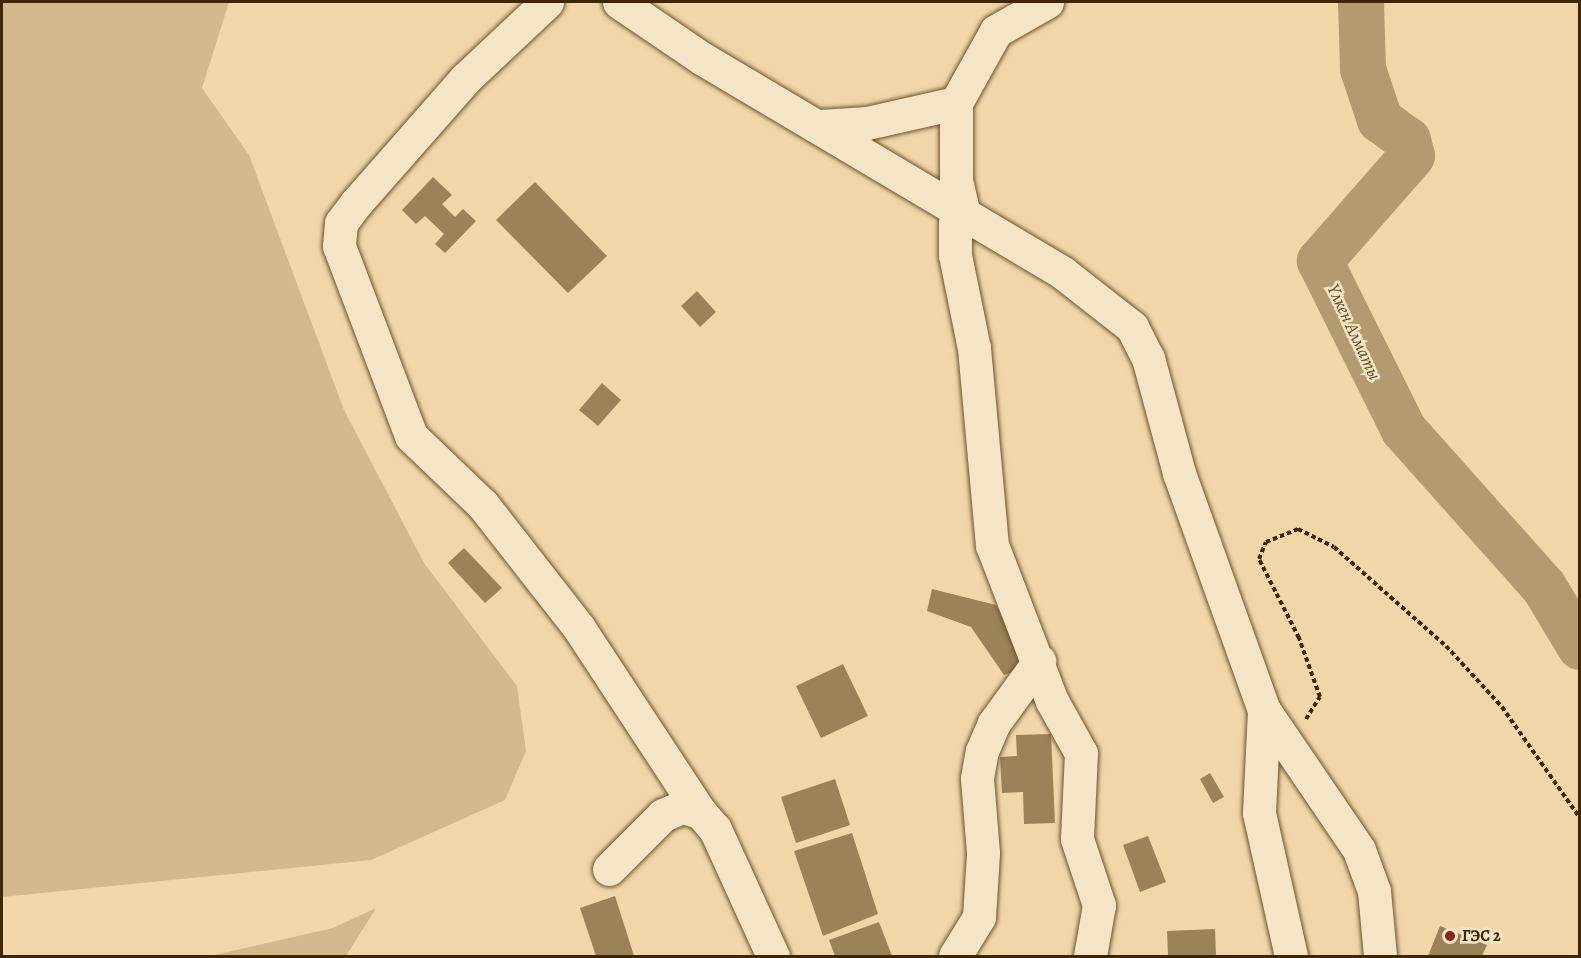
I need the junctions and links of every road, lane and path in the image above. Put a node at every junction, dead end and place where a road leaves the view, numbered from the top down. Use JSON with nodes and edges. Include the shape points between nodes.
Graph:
{"nodes":[{"id":1,"x":547,"y":2,"type":"edge"},
{"id":2,"x":619,"y":2,"type":"edge"},
{"id":3,"x":1047,"y":2,"type":"edge"},
{"id":4,"x":956,"y":103,"type":"junction"},
{"id":5,"x":820,"y":126,"type":"junction"},
{"id":6,"x":963,"y":211,"type":"junction"},
{"id":7,"x":1039,"y":661,"type":"junction"},
{"id":8,"x":1264,"y":710,"type":"junction"},
{"id":9,"x":1290,"y":755,"type":"junction"},
{"id":10,"x":1259,"y":791,"type":"junction"},
{"id":11,"x":700,"y":812,"type":"junction"},
{"id":12,"x":1580,"y":818,"type":"edge"},
{"id":13,"x":609,"y":869,"type":"dead end"},
{"id":14,"x":979,"y":916,"type":"junction"},
{"id":15,"x":773,"y":957,"type":"edge"},
{"id":16,"x":955,"y":957,"type":"edge"},
{"id":17,"x":979,"y":957,"type":"edge"},
{"id":18,"x":1090,"y":957,"type":"edge"},
{"id":19,"x":1291,"y":957,"type":"edge"},
{"id":20,"x":1380,"y":957,"type":"edge"}],
"edges":[{"from":1,"to":11,"type":"street","via":[[466,78],[356,203],[341,223],[339,246],[411,436],[483,505],[579,628]]},
{"from":2,"to":5,"type":"street","via":[[702,59]]},
{"from":3,"to":4,"type":"street","via":[[996,31]]},
{"from":4,"to":5,"type":"street","via":[[867,123]]},
{"from":4,"to":6,"type":"street","via":[[956,180]]},
{"from":5,"to":6,"type":"street"},
{"from":6,"to":7,"type":"street","via":[[955,223],[955,255],[973,337],[992,545]]},
{"from":6,"to":8,"type":"street","via":[[1101,298],[1132,327],[1148,358],[1179,473]]},
{"from":7,"to":14,"type":"street","via":[[994,723],[982,751],[977,778],[983,853]]},
{"from":7,"to":18,"type":"street","via":[[1052,701],[1081,753],[1077,839],[1099,905]]},
{"from":8,"to":9,"type":"street"},
{"from":8,"to":10,"type":"street"},
{"from":9,"to":10,"type":"street","via":[[1271,767]]},
{"from":9,"to":12,"type":"path","via":[[1320,697],[1299,638],[1259,559],[1266,542],[1298,529],[1334,547],[1446,646],[1502,707]]},
{"from":9,"to":20,"type":"street","via":[[1359,850],[1374,891]]},
{"from":10,"to":19,"type":"street","via":[[1269,871]]},
{"from":11,"to":13,"type":"street","via":[[682,807],[663,814]]},
{"from":11,"to":15,"type":"street","via":[[715,829]]},
{"from":14,"to":16,"type":"street"},
{"from":14,"to":17,"type":"street"}]}
